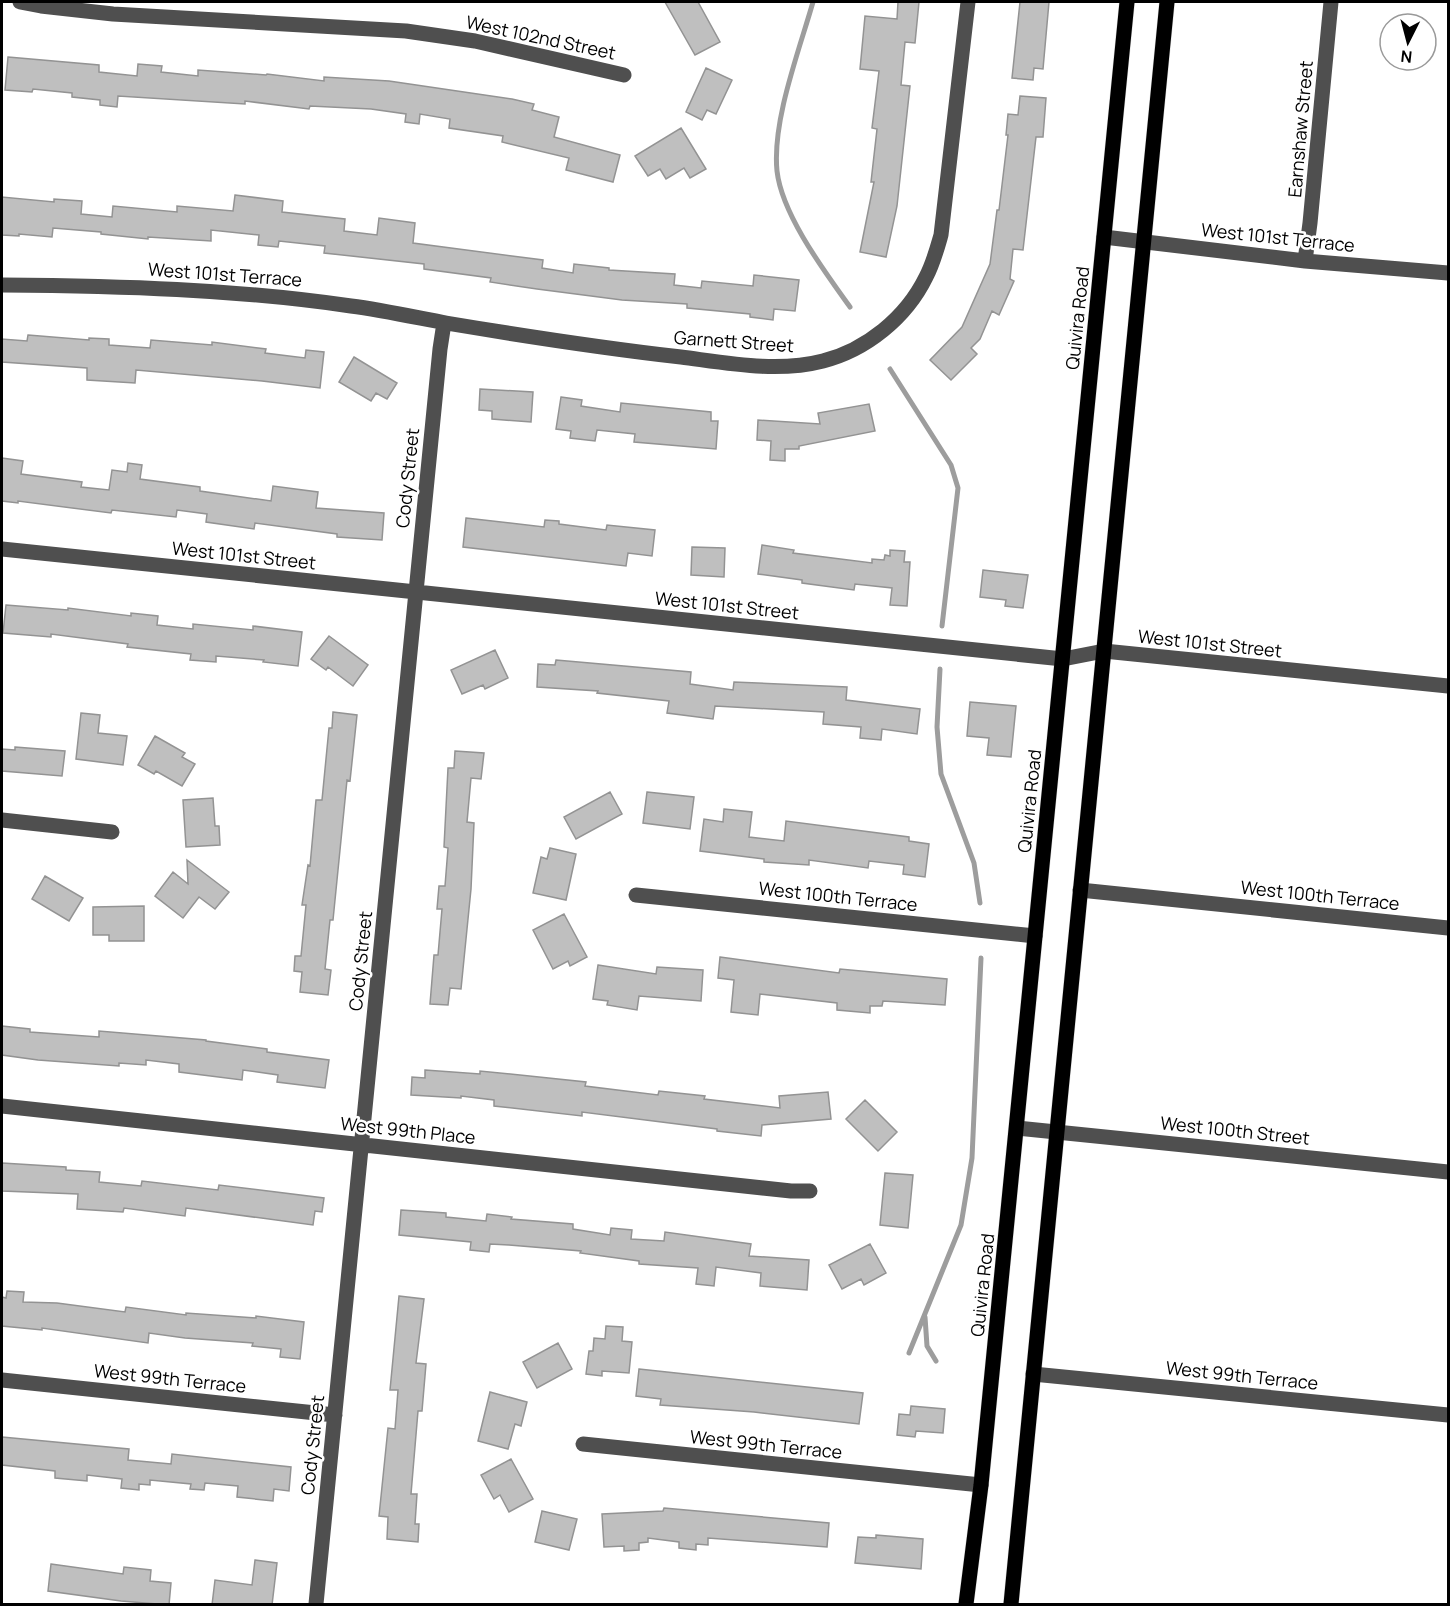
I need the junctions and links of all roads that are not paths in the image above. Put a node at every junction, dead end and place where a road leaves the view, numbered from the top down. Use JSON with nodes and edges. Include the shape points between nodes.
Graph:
{"nodes":[{"id":1,"x":20,"y":2,"type":"edge"},
{"id":2,"x":968,"y":2,"type":"edge"},
{"id":3,"x":1127,"y":2,"type":"edge"},
{"id":4,"x":1167,"y":2,"type":"edge"},
{"id":5,"x":1331,"y":2,"type":"edge"},
{"id":6,"x":147,"y":9,"type":"edge"},
{"id":7,"x":624,"y":75,"type":"dead end"},
{"id":8,"x":1104,"y":237,"type":"junction"},
{"id":9,"x":1144,"y":241,"type":"junction"},
{"id":10,"x":1305,"y":261,"type":"junction"},
{"id":11,"x":1449,"y":273,"type":"edge"},
{"id":12,"x":2,"y":285,"type":"edge"},
{"id":13,"x":444,"y":322,"type":"junction"},
{"id":14,"x":2,"y":549,"type":"edge"},
{"id":15,"x":415,"y":593,"type":"junction"},
{"id":16,"x":1104,"y":651,"type":"junction"},
{"id":17,"x":1063,"y":659,"type":"junction"},
{"id":18,"x":1449,"y":686,"type":"edge"},
{"id":19,"x":2,"y":820,"type":"edge"},
{"id":20,"x":112,"y":832,"type":"dead end"},
{"id":21,"x":1080,"y":890,"type":"junction"},
{"id":22,"x":636,"y":895,"type":"dead end"},
{"id":23,"x":1449,"y":928,"type":"edge"},
{"id":24,"x":1035,"y":936,"type":"junction"},
{"id":25,"x":2,"y":1106,"type":"edge"},
{"id":26,"x":1017,"y":1128,"type":"junction"},
{"id":27,"x":1057,"y":1132,"type":"junction"},
{"id":28,"x":361,"y":1144,"type":"junction"},
{"id":29,"x":1449,"y":1172,"type":"edge"},
{"id":30,"x":810,"y":1191,"type":"dead end"},
{"id":31,"x":1033,"y":1374,"type":"junction"},
{"id":32,"x":2,"y":1380,"type":"edge"},
{"id":33,"x":335,"y":1415,"type":"junction"},
{"id":34,"x":1449,"y":1415,"type":"edge"},
{"id":35,"x":583,"y":1444,"type":"dead end"},
{"id":36,"x":981,"y":1485,"type":"junction"},
{"id":37,"x":316,"y":1605,"type":"edge"},
{"id":38,"x":966,"y":1605,"type":"edge"},
{"id":39,"x":1011,"y":1605,"type":"edge"}],
"edges":[{"from":1,"to":6,"type":"street","name":"West 102nd Street"},
{"from":2,"to":13,"type":"street","name":"Garnett Street","via":[[941,234],[932,266],[905,309],[870,340],[821,362],[770,367],[587,347]]},
{"from":3,"to":8,"type":"main road","name":"Quivira Road"},
{"from":4,"to":9,"type":"main road"},
{"from":5,"to":10,"type":"street","name":"Earnshaw Street"},
{"from":6,"to":7,"type":"street","name":"West 102nd Street","via":[[406,31],[475,41]]},
{"from":8,"to":9,"type":"street","name":"West 101st Terrace"},
{"from":8,"to":17,"type":"main road","name":"Quivira Road"},
{"from":9,"to":10,"type":"street","name":"West 101st Terrace"},
{"from":9,"to":16,"type":"main road"},
{"from":10,"to":11,"type":"street","name":"West 101st Terrace"},
{"from":12,"to":13,"type":"street","name":"West 101st Terrace","via":[[174,288],[267,295]]},
{"from":13,"to":15,"type":"street","name":"Cody Street"},
{"from":14,"to":15,"type":"street","name":"West 101st Street"},
{"from":15,"to":17,"type":"street","name":"West 101st Street"},
{"from":15,"to":28,"type":"street","name":"Cody Street"},
{"from":16,"to":17,"type":"street","name":"West 101st Street"},
{"from":16,"to":18,"type":"street","name":"West 101st Street"},
{"from":16,"to":21,"type":"main road"},
{"from":17,"to":24,"type":"main road","name":"Quivira Road"},
{"from":19,"to":20,"type":"street"},
{"from":21,"to":23,"type":"street","name":"West 100th Terrace"},
{"from":21,"to":27,"type":"main road"},
{"from":22,"to":24,"type":"street","name":"West 100th Terrace"},
{"from":24,"to":26,"type":"main road","name":"Quivira Road"},
{"from":25,"to":28,"type":"street","name":"West 99th Place"},
{"from":26,"to":27,"type":"street","name":"West 100th Street"},
{"from":26,"to":36,"type":"main road","name":"Quivira Road"},
{"from":27,"to":29,"type":"street","name":"West 100th Street"},
{"from":27,"to":31,"type":"main road"},
{"from":28,"to":30,"type":"street","name":"West 99th Place"},
{"from":28,"to":33,"type":"street","name":"Cody Street"},
{"from":31,"to":34,"type":"street","name":"West 99th Terrace"},
{"from":31,"to":39,"type":"main road"},
{"from":32,"to":33,"type":"street","name":"West 99th Terrace"},
{"from":33,"to":37,"type":"street","name":"Cody Street"},
{"from":35,"to":36,"type":"street","name":"West 99th Terrace"},
{"from":36,"to":38,"type":"main road","name":"Quivira Road"}]}
